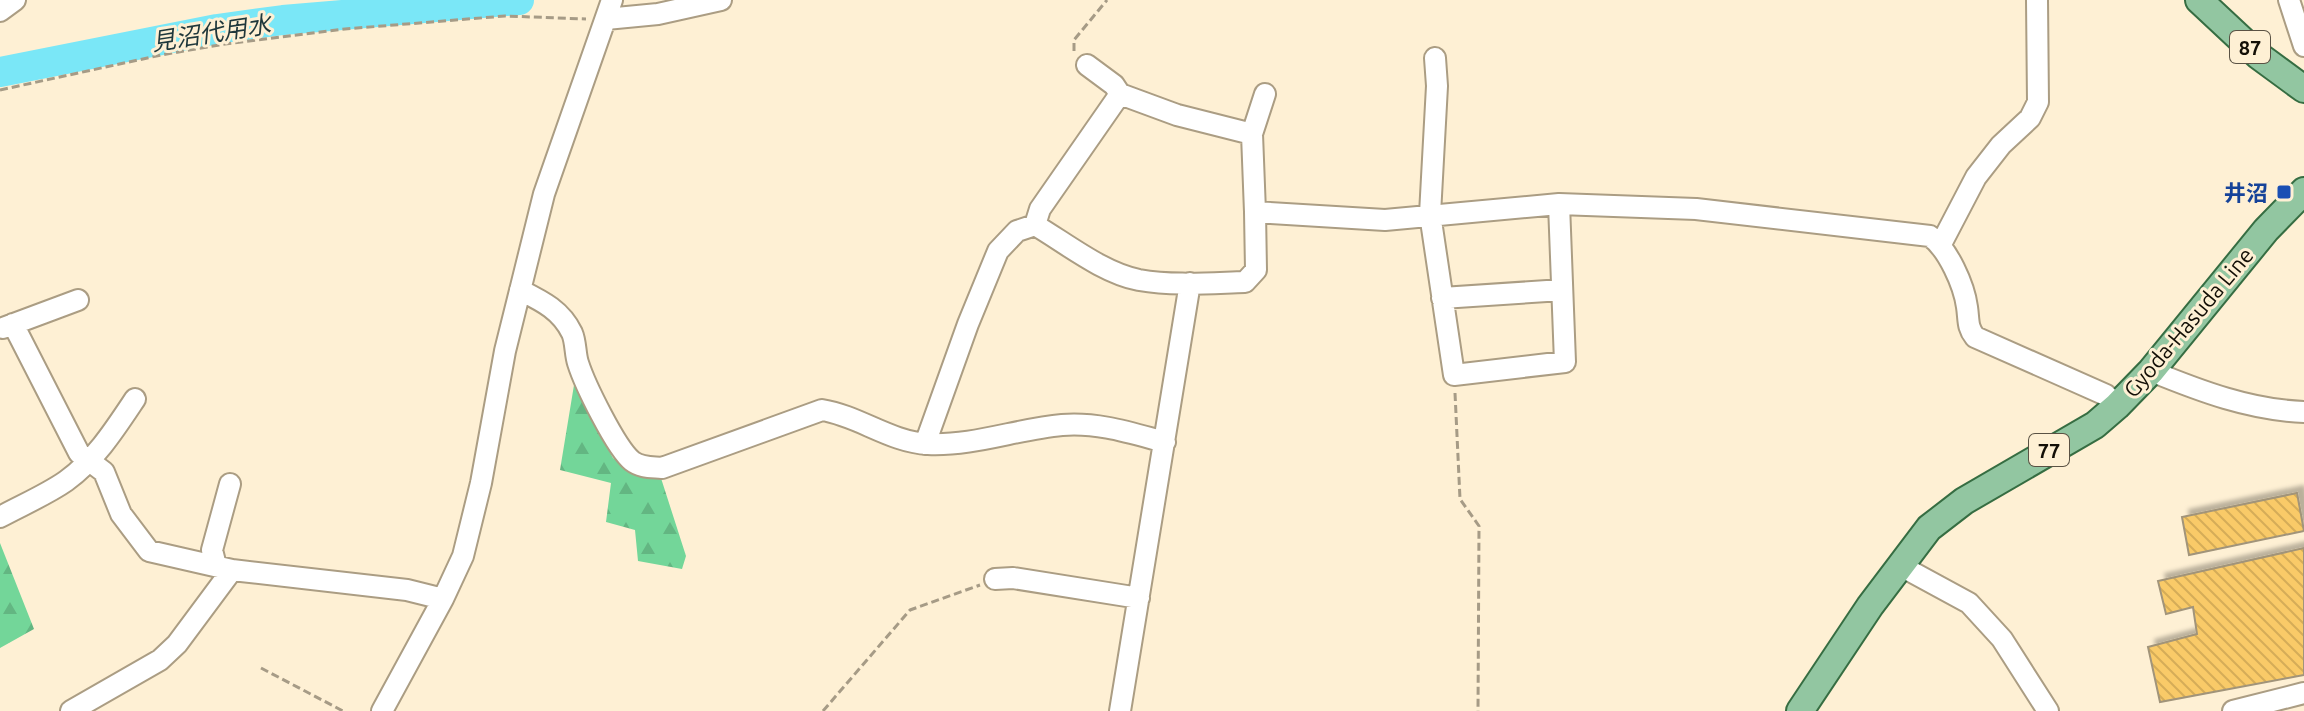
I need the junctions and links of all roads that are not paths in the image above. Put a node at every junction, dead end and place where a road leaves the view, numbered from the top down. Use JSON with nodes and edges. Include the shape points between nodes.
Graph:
{"nodes":[{"id":1,"x":15,"y":0,"type":"edge"},
{"id":2,"x":721,"y":0,"type":"edge"},
{"id":3,"x":2037,"y":0,"type":"edge"},
{"id":4,"x":2199,"y":0,"type":"edge"},
{"id":5,"x":2289,"y":0,"type":"edge"},
{"id":6,"x":0,"y":11,"type":"edge"},
{"id":7,"x":608,"y":11,"type":"edge"},
{"id":8,"x":2304,"y":46,"type":"edge"},
{"id":9,"x":1435,"y":58,"type":"dead end"},
{"id":10,"x":1087,"y":65,"type":"road end"},
{"id":11,"x":2304,"y":89,"type":"edge"},
{"id":12,"x":1120,"y":94,"type":"junction"},
{"id":13,"x":1265,"y":94,"type":"dead end"},
{"id":14,"x":1252,"y":134,"type":"junction"},
{"id":15,"x":2304,"y":191,"type":"edge"},
{"id":16,"x":1559,"y":204,"type":"junction"},
{"id":17,"x":1255,"y":212,"type":"junction"},
{"id":18,"x":1430,"y":214,"type":"junction"},
{"id":19,"x":1035,"y":225,"type":"junction"},
{"id":20,"x":1941,"y":244,"type":"junction"},
{"id":21,"x":1190,"y":283,"type":"junction"},
{"id":22,"x":520,"y":290,"type":"junction"},
{"id":23,"x":1562,"y":290,"type":"junction"},
{"id":24,"x":1442,"y":298,"type":"junction"},
{"id":25,"x":78,"y":300,"type":"dead end"},
{"id":26,"x":7,"y":327,"type":"edge"},
{"id":27,"x":2151,"y":371,"type":"junction"},
{"id":28,"x":135,"y":399,"type":"dead end"},
{"id":29,"x":2117,"y":406,"type":"junction"},
{"id":30,"x":2304,"y":412,"type":"edge"},
{"id":31,"x":1165,"y":442,"type":"junction"},
{"id":32,"x":925,"y":444,"type":"junction"},
{"id":33,"x":90,"y":461,"type":"junction"},
{"id":34,"x":230,"y":484,"type":"dead end"},
{"id":35,"x":0,"y":517,"type":"edge"},
{"id":36,"x":1899,"y":565,"type":"junction"},
{"id":37,"x":224,"y":568,"type":"junction"},
{"id":38,"x":995,"y":579,"type":"road end"},
{"id":39,"x":1139,"y":598,"type":"junction"},
{"id":40,"x":443,"y":599,"type":"junction"},
{"id":41,"x":2304,"y":693,"type":"edge"},
{"id":42,"x":71,"y":711,"type":"edge"},
{"id":43,"x":382,"y":711,"type":"edge"},
{"id":44,"x":1120,"y":711,"type":"edge"},
{"id":45,"x":1800,"y":711,"type":"edge"},
{"id":46,"x":2048,"y":711,"type":"edge"},
{"id":47,"x":2233,"y":711,"type":"edge"}],
"edges":[{"from":1,"to":6,"type":"street"},
{"from":2,"to":7,"type":"street","via":[[658,14]]},
{"from":3,"to":20,"type":"street","via":[[2038,102],[2030,118],[1976,177]]},
{"from":4,"to":11,"type":"main road","number":"87"},
{"from":5,"to":8,"type":"street"},
{"from":7,"to":22,"type":"street","via":[[544,194]]},
{"from":9,"to":18,"type":"street"},
{"from":10,"to":12,"type":"street"},
{"from":12,"to":14,"type":"street"},
{"from":12,"to":19,"type":"street","via":[[1040,209]]},
{"from":13,"to":14,"type":"street"},
{"from":14,"to":17,"type":"street"},
{"from":15,"to":27,"type":"main road","name":"Gyoda-Hasuda Line","number":"77"},
{"from":16,"to":18,"type":"street"},
{"from":16,"to":20,"type":"street","via":[[1696,209],[1930,236]]},
{"from":16,"to":23,"type":"street"},
{"from":17,"to":18,"type":"street","via":[[1385,220]]},
{"from":17,"to":21,"type":"street","via":[[1256,270],[1245,282]]},
{"from":18,"to":24,"type":"street"},
{"from":19,"to":21,"type":"street","via":[[1115,272],[1139,280]]},
{"from":19,"to":32,"type":"street","via":[[1017,231],[998,251]]},
{"from":20,"to":29,"type":"street","via":[[1975,337],[2106,395]]},
{"from":21,"to":31,"type":"street"},
{"from":22,"to":32,"type":"street","via":[[550,305],[573,334],[592,399],[631,461],[643,467],[662,468],[822,410]]},
{"from":22,"to":40,"type":"street","via":[[474,513],[463,556]]},
{"from":23,"to":24,"type":"street"},
{"from":23,"to":24,"type":"street","via":[[1565,362],[1454,375]]},
{"from":25,"to":26,"type":"street"},
{"from":26,"to":33,"type":"street","via":[[79,453]]},
{"from":27,"to":29,"type":"main road","name":"Gyoda-Hasuda Line","number":"77"},
{"from":27,"to":30,"type":"street","via":[[2248,405]]},
{"from":28,"to":33,"type":"street"},
{"from":29,"to":36,"type":"main road","name":"Gyoda-Hasuda Line","number":"77","via":[[2095,425],[1964,501],[1929,528]]},
{"from":31,"to":32,"type":"street","via":[[1100,425],[1062,425],[991,439]]},
{"from":31,"to":39,"type":"street"},
{"from":33,"to":35,"type":"street","via":[[65,482]]},
{"from":33,"to":37,"type":"street","via":[[104,472],[121,514],[149,551]]},
{"from":34,"to":37,"type":"street","via":[[212,550]]},
{"from":36,"to":45,"type":"main road","name":"Gyoda-Hasuda Line","number":"77"},
{"from":36,"to":46,"type":"street","via":[[1969,603],[2002,639]]},
{"from":37,"to":40,"type":"street"},
{"from":37,"to":42,"type":"street","via":[[177,644],[160,660]]},
{"from":38,"to":39,"type":"street"},
{"from":39,"to":44,"type":"street"},
{"from":40,"to":43,"type":"street"},
{"from":41,"to":47,"type":"street"}]}
